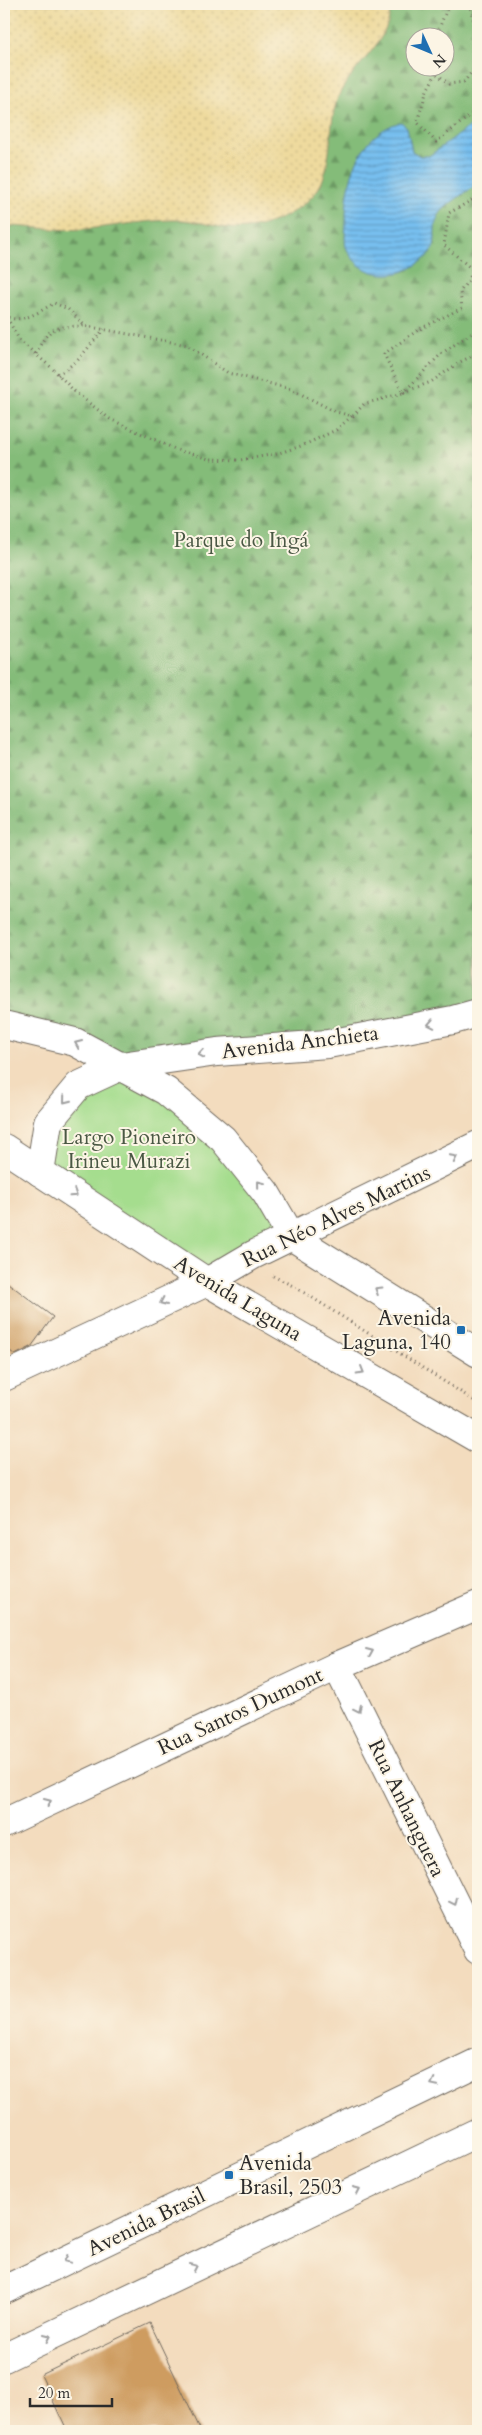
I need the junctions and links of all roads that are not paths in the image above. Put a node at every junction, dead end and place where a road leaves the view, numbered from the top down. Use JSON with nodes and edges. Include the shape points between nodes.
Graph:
{"nodes":[{"id":1,"x":478,"y":1013,"type":"edge"},
{"id":2,"x":4,"y":1025,"type":"edge"},
{"id":3,"x":121,"y":1066,"type":"junction"},
{"id":4,"x":478,"y":1145,"type":"edge"},
{"id":5,"x":4,"y":1148,"type":"edge"},
{"id":6,"x":40,"y":1172,"type":"junction"},
{"id":7,"x":291,"y":1236,"type":"junction"},
{"id":8,"x":207,"y":1282,"type":"junction"},
{"id":9,"x":478,"y":1353,"type":"edge"},
{"id":10,"x":4,"y":1377,"type":"edge"},
{"id":11,"x":478,"y":1439,"type":"edge"},
{"id":12,"x":478,"y":1605,"type":"edge"},
{"id":13,"x":337,"y":1666,"type":"junction"},
{"id":14,"x":4,"y":1823,"type":"edge"},
{"id":15,"x":478,"y":1950,"type":"edge"},
{"id":16,"x":478,"y":2062,"type":"edge"},
{"id":17,"x":478,"y":2132,"type":"edge"},
{"id":18,"x":4,"y":2290,"type":"edge"},
{"id":19,"x":4,"y":2358,"type":"edge"}],
"edges":[{"from":1,"to":3,"type":"main road","name":"Avenida Anchieta","one_way":true,"via":[[328,1044],[217,1052]]},
{"from":3,"to":2,"type":"main road","one_way":true,"via":[[75,1042]]},
{"from":3,"to":6,"type":"main road","name":"Avenida Anchieta","one_way":true,"via":[[78,1086],[48,1122]]},
{"from":7,"to":3,"type":"main road","one_way":true,"via":[[266,1193],[223,1140],[166,1091]]},
{"from":7,"to":4,"type":"main road","name":"Rua Néo Alves Martins","one_way":true},
{"from":5,"to":6,"type":"main road","name":"Avenida Laguna"},
{"from":6,"to":8,"type":"main road","name":"Avenida Laguna","one_way":true},
{"from":7,"to":8,"type":"main road","name":"Rua Néo Alves Martins"},
{"from":9,"to":7,"type":"main road","one_way":true},
{"from":8,"to":10,"type":"main road","name":"Rua Néo Alves Martins","one_way":true},
{"from":8,"to":11,"type":"main road","name":"Avenida Laguna","one_way":true},
{"from":13,"to":12,"type":"main road","name":"Rua Santos Dumont","one_way":true},
{"from":14,"to":13,"type":"main road","name":"Rua Santos Dumont","one_way":true},
{"from":13,"to":15,"type":"main road","name":"Rua Anhanguera","one_way":true},
{"from":16,"to":18,"type":"main road","name":"Avenida Brasil","one_way":true},
{"from":19,"to":17,"type":"main road","one_way":true}]}
